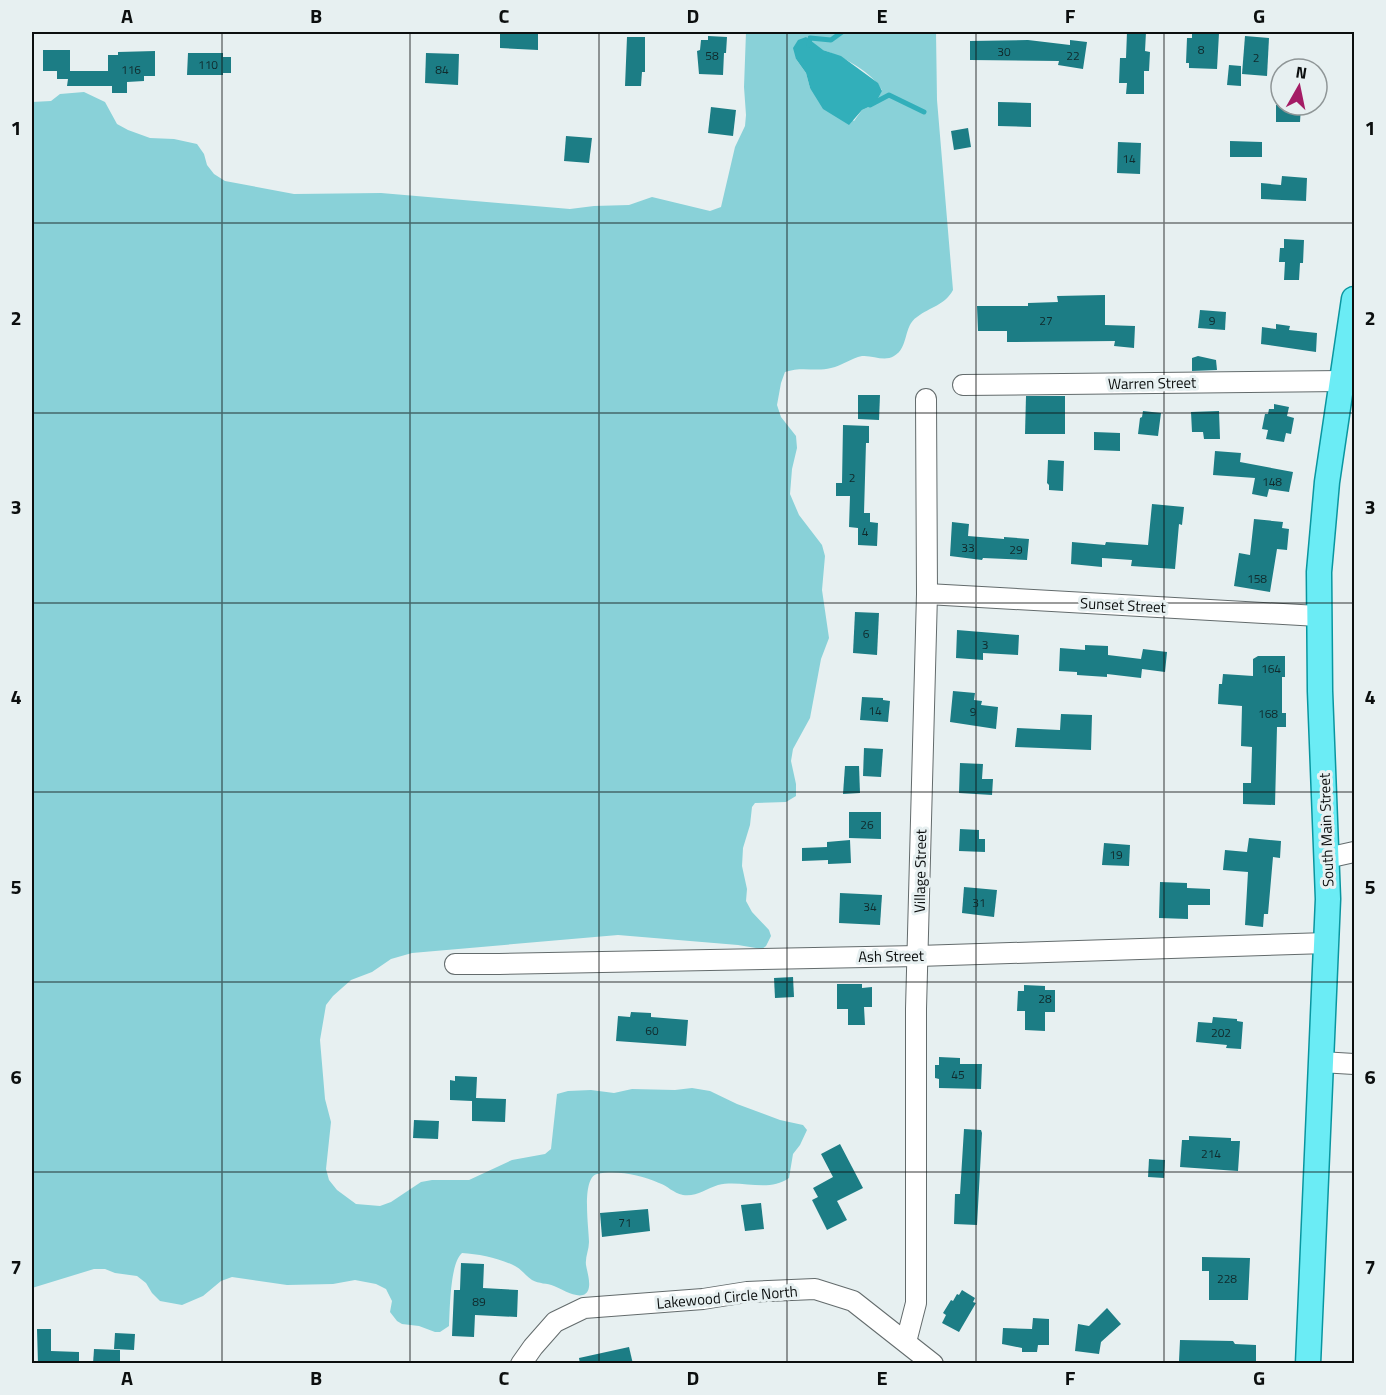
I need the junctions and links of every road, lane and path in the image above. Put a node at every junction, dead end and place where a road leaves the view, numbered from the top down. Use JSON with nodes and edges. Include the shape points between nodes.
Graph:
{"nodes":[{"id":1,"x":1354,"y":299,"type":"edge"},
{"id":2,"x":1342,"y":381,"type":"junction"},
{"id":3,"x":963,"y":385,"type":"dead end"},
{"id":4,"x":926,"y":399,"type":"dead end"},
{"id":5,"x":1346,"y":412,"type":"edge"},
{"id":6,"x":927,"y":594,"type":"junction"},
{"id":7,"x":1318,"y":616,"type":"junction"},
{"id":8,"x":1354,"y":852,"type":"edge"},
{"id":9,"x":1327,"y":858,"type":"junction"},
{"id":10,"x":1327,"y":943,"type":"junction"},
{"id":11,"x":918,"y":956,"type":"junction"},
{"id":12,"x":455,"y":964,"type":"dead end"},
{"id":13,"x":1321,"y":1062,"type":"junction"},
{"id":14,"x":1354,"y":1064,"type":"edge"},
{"id":15,"x":906,"y":1342,"type":"junction"},
{"id":16,"x":521,"y":1364,"type":"edge"},
{"id":17,"x":933,"y":1364,"type":"edge"},
{"id":18,"x":1308,"y":1364,"type":"edge"}],
"edges":[{"from":1,"to":2,"type":"main road","name":"South Main Street"},
{"from":2,"to":3,"type":"street","name":"Warren Street"},
{"from":2,"to":5,"type":"main road","name":"South Main Street"},
{"from":4,"to":6,"type":"street","name":"Village Street"},
{"from":5,"to":7,"type":"main road","name":"South Main Street","via":[[1323,517]]},
{"from":6,"to":7,"type":"street","name":"Sunset Street"},
{"from":6,"to":11,"type":"street","name":"Village Street"},
{"from":7,"to":9,"type":"main road","name":"South Main Street"},
{"from":8,"to":9,"type":"street"},
{"from":9,"to":10,"type":"main road","name":"South Main Street"},
{"from":10,"to":11,"type":"street","name":"Ash Street"},
{"from":10,"to":13,"type":"main road","name":"South Main Street"},
{"from":11,"to":12,"type":"street","name":"Ash Street"},
{"from":11,"to":15,"type":"street","name":"Village Street","via":[[916,1302]]},
{"from":13,"to":14,"type":"street"},
{"from":13,"to":18,"type":"main road","name":"South Main Street"},
{"from":15,"to":16,"type":"street","name":"Lakewood Circle North","via":[[852,1301],[836,1294],[815,1289],[747,1292],[584,1308],[555,1322]]},
{"from":15,"to":17,"type":"street","name":"Lakewood Circle North"}]}
